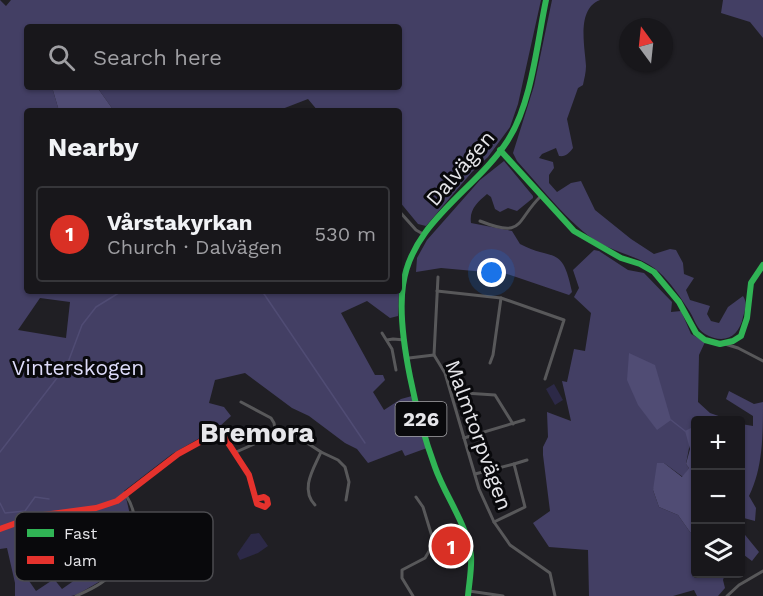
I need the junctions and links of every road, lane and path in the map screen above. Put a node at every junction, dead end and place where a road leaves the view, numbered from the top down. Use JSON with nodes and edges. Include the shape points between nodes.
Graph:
{"nodes":[{"id":1,"x":546,"y":0,"type":"edge"},
{"id":2,"x":500,"y":150,"type":"junction"},
{"id":3,"x":541,"y":196,"type":"junction"},
{"id":4,"x":402,"y":214,"type":"edge"},
{"id":5,"x":480,"y":221,"type":"dead end"},
{"id":6,"x":424,"y":235,"type":"junction"},
{"id":7,"x":763,"y":265,"type":"edge"},
{"id":8,"x":438,"y":278,"type":"dead end"},
{"id":9,"x":437,"y":291,"type":"junction"},
{"id":10,"x":501,"y":298,"type":"junction"},
{"id":11,"x":382,"y":333,"type":"dead end"},
{"id":12,"x":387,"y":340,"type":"junction"},
{"id":13,"x":406,"y":340,"type":"junction"},
{"id":14,"x":720,"y":344,"type":"junction"},
{"id":15,"x":434,"y":355,"type":"junction"},
{"id":16,"x":409,"y":357,"type":"junction"},
{"id":17,"x":763,"y":361,"type":"edge"},
{"id":18,"x":490,"y":363,"type":"dead end"},
{"id":19,"x":396,"y":370,"type":"dead end"},
{"id":20,"x":545,"y":379,"type":"dead end"},
{"id":21,"x":452,"y":396,"type":"junction"},
{"id":22,"x":241,"y":402,"type":"dead end"},
{"id":23,"x":524,"y":420,"type":"dead end"},
{"id":24,"x":513,"y":424,"type":"junction"},
{"id":25,"x":276,"y":434,"type":"junction"},
{"id":26,"x":464,"y":438,"type":"junction"},
{"id":27,"x":321,"y":452,"type":"junction"},
{"id":28,"x":234,"y":453,"type":"junction"},
{"id":29,"x":527,"y":460,"type":"dead end"},
{"id":30,"x":514,"y":464,"type":"junction"},
{"id":31,"x":476,"y":474,"type":"junction"},
{"id":32,"x":126,"y":495,"type":"junction"},
{"id":33,"x":417,"y":497,"type":"dead end"},
{"id":34,"x":256,"y":499,"type":"dead end"},
{"id":35,"x":346,"y":500,"type":"dead end"},
{"id":36,"x":315,"y":505,"type":"dead end"},
{"id":37,"x":62,"y":512,"type":"edge"},
{"id":38,"x":133,"y":512,"type":"edge"},
{"id":39,"x":494,"y":522,"type":"junction"},
{"id":40,"x":15,"y":524,"type":"edge"},
{"id":41,"x":0,"y":530,"type":"edge"},
{"id":42,"x":763,"y":571,"type":"edge"},
{"id":43,"x":105,"y":581,"type":"edge"},
{"id":44,"x":468,"y":593,"type":"edge"},
{"id":45,"x":76,"y":596,"type":"edge"},
{"id":46,"x":413,"y":596,"type":"edge"},
{"id":47,"x":503,"y":596,"type":"edge"},
{"id":48,"x":555,"y":596,"type":"edge"},
{"id":49,"x":727,"y":596,"type":"edge"}],
"edges":[{"from":1,"to":2,"type":"street","name":"Dalvägen","number":"226","via":[[522,105]]},
{"from":2,"to":3,"type":"street"},
{"from":2,"to":6,"type":"street","name":"Dalvägen","number":"226"},
{"from":3,"to":5,"type":"street","via":[[517,227]]},
{"from":3,"to":14,"type":"street","via":[[574,231],[654,272],[679,302],[696,333]]},
{"from":4,"to":6,"type":"street"},
{"from":6,"to":13,"type":"street","name":"Dalvägen","number":"226","via":[[410,258],[405,278]]},
{"from":7,"to":14,"type":"street","via":[[751,283],[741,336]]},
{"from":8,"to":9,"type":"street"},
{"from":9,"to":10,"type":"street"},
{"from":9,"to":15,"type":"street"},
{"from":10,"to":18,"type":"street"},
{"from":10,"to":20,"type":"street","via":[[564,320]]},
{"from":11,"to":12,"type":"street"},
{"from":12,"to":13,"type":"street"},
{"from":12,"to":19,"type":"street"},
{"from":13,"to":16,"type":"street","name":"Dalvägen","number":"226"},
{"from":14,"to":17,"type":"street"},
{"from":15,"to":16,"type":"street","name":"Malmtorpvägen"},
{"from":15,"to":21,"type":"street","name":"Malmtorpvägen"},
{"from":16,"to":44,"type":"street","name":"Dalvägen","number":"226","via":[[426,439],[469,546]]},
{"from":21,"to":24,"type":"street","via":[[495,395]]},
{"from":21,"to":26,"type":"street","name":"Malmtorpvägen"},
{"from":22,"to":25,"type":"street","via":[[271,418]]},
{"from":23,"to":24,"type":"street"},
{"from":24,"to":26,"type":"street"},
{"from":25,"to":27,"type":"street","via":[[298,437]]},
{"from":25,"to":28,"type":"street"},
{"from":26,"to":31,"type":"street","name":"Malmtorpvägen"},
{"from":27,"to":35,"type":"street","via":[[345,467],[349,483]]},
{"from":27,"to":36,"type":"street","via":[[306,489]]},
{"from":28,"to":32,"type":"street","via":[[218,432],[178,454]]},
{"from":28,"to":34,"type":"street","via":[[249,476]]},
{"from":29,"to":30,"type":"street"},
{"from":30,"to":31,"type":"street"},
{"from":30,"to":39,"type":"street","via":[[526,506]]},
{"from":31,"to":39,"type":"street","name":"Malmtorpvägen"},
{"from":32,"to":37,"type":"street","via":[[102,506]]},
{"from":32,"to":38,"type":"street"},
{"from":33,"to":46,"type":"street","via":[[434,543],[425,558],[402,570],[402,578]]},
{"from":39,"to":48,"type":"street","name":"Malmtorpvägen","via":[[510,545],[550,573]]},
{"from":40,"to":41,"type":"street"},
{"from":42,"to":49,"type":"street"},
{"from":43,"to":45,"type":"street"},
{"from":44,"to":47,"type":"street"}]}
